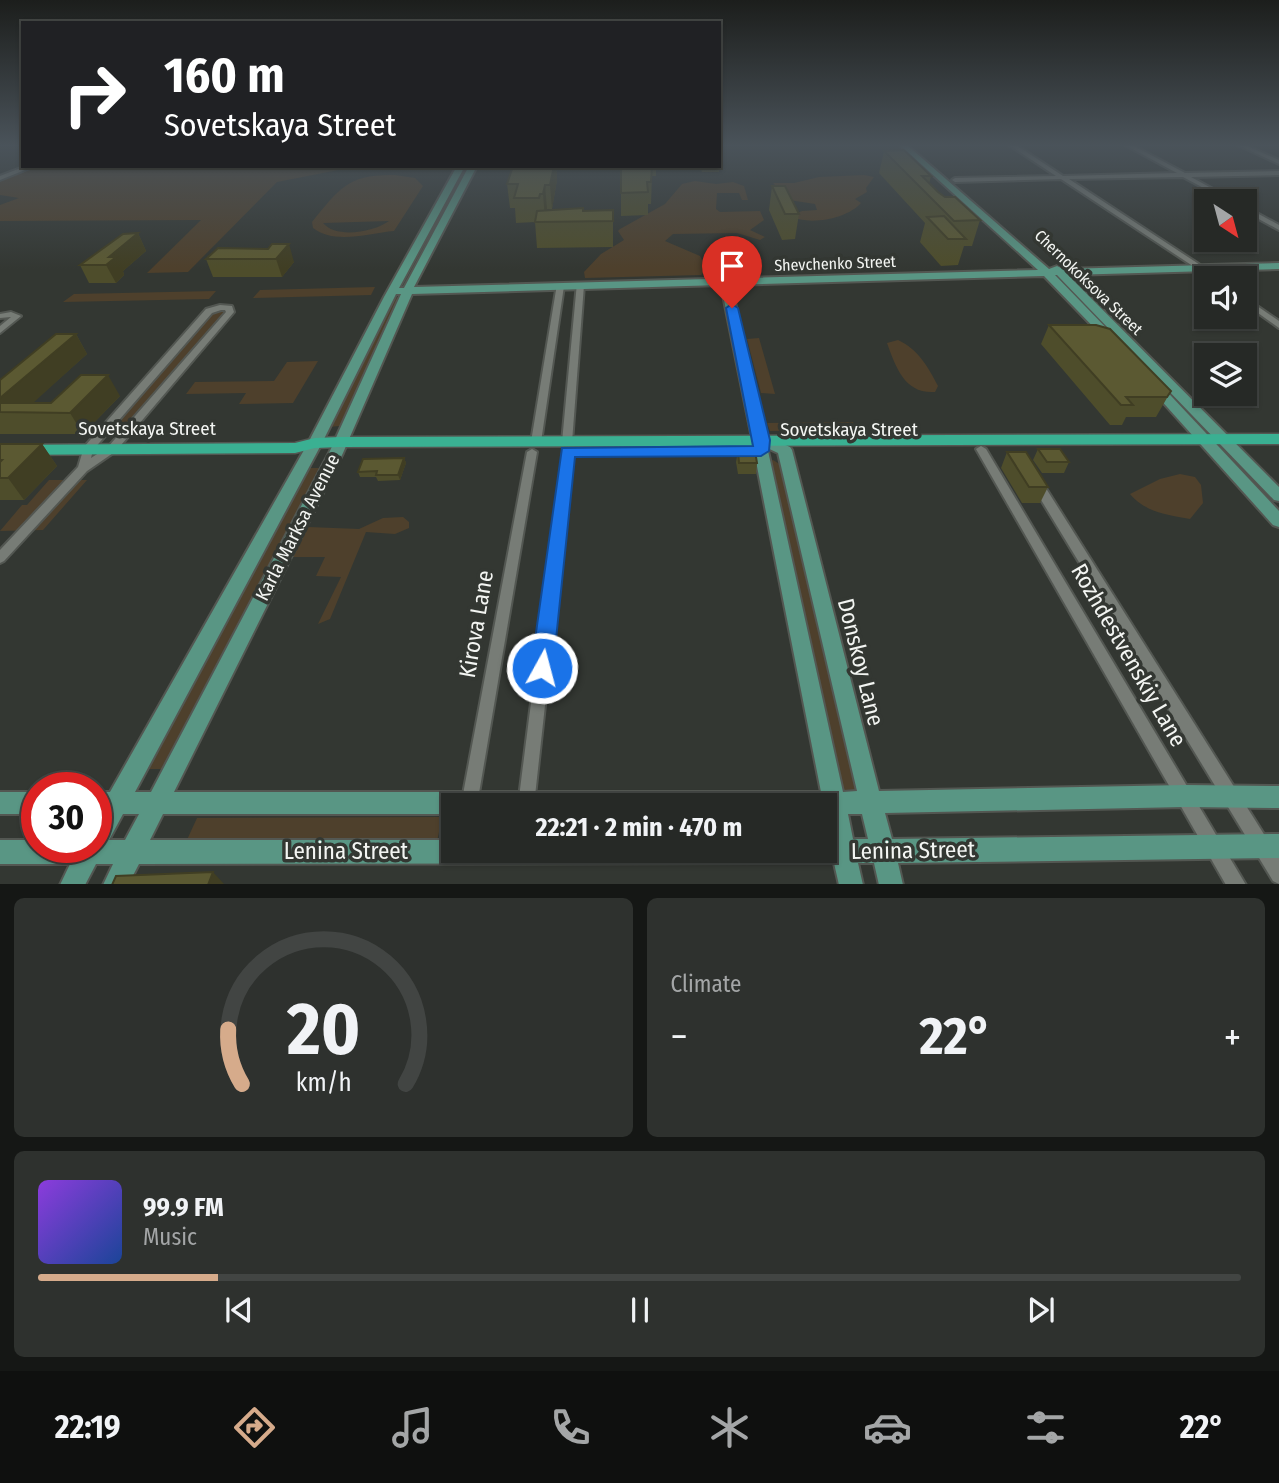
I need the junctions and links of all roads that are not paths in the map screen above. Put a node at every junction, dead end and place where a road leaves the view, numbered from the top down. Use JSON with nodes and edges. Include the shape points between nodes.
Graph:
{"nodes":[{"id":1,"x":451,"y":186,"type":"edge"},
{"id":2,"x":461,"y":186,"type":"edge"},
{"id":3,"x":949,"y":186,"type":"edge"},
{"id":4,"x":962,"y":186,"type":"edge"},
{"id":5,"x":1074,"y":186,"type":"edge"},
{"id":6,"x":1257,"y":215,"type":"edge"},
{"id":7,"x":1279,"y":228,"type":"edge"},
{"id":8,"x":1279,"y":265,"type":"edge"},
{"id":9,"x":1199,"y":266,"type":"edge"},
{"id":10,"x":1240,"y":266,"type":"edge"},
{"id":11,"x":1194,"y":267,"type":"edge"},
{"id":12,"x":1046,"y":272,"type":"junction"},
{"id":13,"x":1060,"y":272,"type":"junction"},
{"id":14,"x":725,"y":281,"type":"junction"},
{"id":15,"x":580,"y":285,"type":"junction"},
{"id":16,"x":560,"y":286,"type":"junction"},
{"id":17,"x":400,"y":291,"type":"junction"},
{"id":18,"x":1257,"y":309,"type":"edge"},
{"id":19,"x":0,"y":316,"type":"edge"},
{"id":20,"x":1279,"y":325,"type":"edge"},
{"id":21,"x":0,"y":330,"type":"edge"},
{"id":22,"x":1279,"y":439,"type":"edge"},
{"id":23,"x":1219,"y":444,"type":"junction"},
{"id":24,"x":761,"y":445,"type":"junction"},
{"id":25,"x":338,"y":447,"type":"junction"},
{"id":26,"x":534,"y":447,"type":"junction"},
{"id":27,"x":567,"y":447,"type":"junction"},
{"id":28,"x":306,"y":448,"type":"junction"},
{"id":29,"x":88,"y":449,"type":"junction"},
{"id":30,"x":112,"y":449,"type":"junction"},
{"id":31,"x":981,"y":449,"type":"junction"},
{"id":32,"x":1279,"y":449,"type":"edge"},
{"id":33,"x":0,"y":450,"type":"edge"},
{"id":34,"x":785,"y":450,"type":"junction"},
{"id":35,"x":1022,"y":460,"type":"junction"},
{"id":36,"x":83,"y":468,"type":"junction"},
{"id":37,"x":1279,"y":496,"type":"edge"},
{"id":38,"x":1279,"y":521,"type":"edge"},
{"id":39,"x":0,"y":558,"type":"edge"},
{"id":40,"x":112,"y":792,"type":"edge"},
{"id":41,"x":471,"y":793,"type":"edge"},
{"id":42,"x":527,"y":793,"type":"edge"},
{"id":43,"x":830,"y":793,"type":"edge"},
{"id":44,"x":1185,"y":796,"type":"junction"},
{"id":45,"x":1231,"y":797,"type":"junction"},
{"id":46,"x":1279,"y":797,"type":"edge"},
{"id":47,"x":0,"y":803,"type":"edge"},
{"id":48,"x":21,"y":803,"type":"edge"},
{"id":49,"x":112,"y":803,"type":"edge"},
{"id":50,"x":156,"y":803,"type":"junction"},
{"id":51,"x":837,"y":803,"type":"edge"},
{"id":52,"x":870,"y":803,"type":"junction"},
{"id":53,"x":441,"y":804,"type":"edge"},
{"id":54,"x":837,"y":823,"type":"edge"},
{"id":55,"x":1214,"y":846,"type":"junction"},
{"id":56,"x":1270,"y":846,"type":"edge"},
{"id":57,"x":112,"y":848,"type":"edge"},
{"id":58,"x":21,"y":851,"type":"edge"},
{"id":59,"x":132,"y":851,"type":"junction"},
{"id":60,"x":441,"y":851,"type":"edge"},
{"id":61,"x":837,"y":851,"type":"edge"},
{"id":62,"x":844,"y":851,"type":"junction"},
{"id":63,"x":883,"y":851,"type":"junction"},
{"id":64,"x":0,"y":852,"type":"edge"},
{"id":65,"x":84,"y":863,"type":"edge"},
{"id":66,"x":1279,"y":875,"type":"edge"},
{"id":67,"x":72,"y":884,"type":"edge"},
{"id":68,"x":115,"y":884,"type":"edge"},
{"id":69,"x":851,"y":884,"type":"edge"},
{"id":70,"x":891,"y":884,"type":"edge"},
{"id":71,"x":1237,"y":884,"type":"edge"}],
"edges":[{"from":1,"to":17,"type":"main road","name":"Karla Marksa Avenue"},
{"from":2,"to":17,"type":"main road","name":"Karla Marksa Avenue"},
{"from":3,"to":12,"type":"main road","name":"Chernokoksova Street"},
{"from":4,"to":13,"type":"main road","name":"Chernokoksova Street"},
{"from":5,"to":9,"type":"street"},
{"from":6,"to":7,"type":"street"},
{"from":8,"to":10,"type":"main road","name":"Shevchenko Street"},
{"from":11,"to":13,"type":"main road","name":"Shevchenko Street"},
{"from":12,"to":13,"type":"main road","name":"Shevchenko Street"},
{"from":12,"to":14,"type":"main road","name":"Shevchenko Street"},
{"from":12,"to":23,"type":"main road","name":"Chernokoksova Street"},
{"from":13,"to":23,"type":"main road","name":"Chernokoksova Street"},
{"from":14,"to":15,"type":"main road","name":"Shevchenko Street"},
{"from":14,"to":24,"type":"main road"},
{"from":15,"to":16,"type":"main road","name":"Shevchenko Street"},
{"from":15,"to":27,"type":"street"},
{"from":16,"to":17,"type":"main road","name":"Shevchenko Street"},
{"from":16,"to":26,"type":"street","name":"Kirova Lane"},
{"from":17,"to":25,"type":"main road","name":"Karla Marksa Avenue"},
{"from":17,"to":28,"type":"main road","name":"Karla Marksa Avenue"},
{"from":18,"to":20,"type":"street"},
{"from":19,"to":21,"type":"street","via":[[17,316]]},
{"from":22,"to":23,"type":"main road","name":"Sovetskaya Street"},
{"from":23,"to":24,"type":"main road","name":"Sovetskaya Street"},
{"from":23,"to":32,"type":"main road","name":"Sovetskaya Street"},
{"from":23,"to":35,"type":"main road","name":"Sovetskaya Street"},
{"from":23,"to":37,"type":"main road"},
{"from":23,"to":38,"type":"main road"},
{"from":24,"to":27,"type":"main road","name":"Sovetskaya Street"},
{"from":24,"to":34,"type":"main road","name":"Sovetskaya Street"},
{"from":24,"to":43,"type":"main road"},
{"from":25,"to":26,"type":"main road","name":"Sovetskaya Street"},
{"from":25,"to":28,"type":"main road","name":"Sovetskaya Street"},
{"from":25,"to":50,"type":"main road","name":"Karla Marksa Avenue"},
{"from":26,"to":27,"type":"main road","name":"Sovetskaya Street"},
{"from":26,"to":41,"type":"street","name":"Kirova Lane"},
{"from":27,"to":42,"type":"street"},
{"from":28,"to":30,"type":"main road","name":"Sovetskaya Street"},
{"from":28,"to":40,"type":"main road","name":"Karla Marksa Avenue"},
{"from":29,"to":30,"type":"main road","name":"Sovetskaya Street"},
{"from":29,"to":30,"type":"street","via":[[209,311],[229,308]]},
{"from":29,"to":33,"type":"main road","name":"Sovetskaya Street"},
{"from":29,"to":36,"type":"street"},
{"from":30,"to":36,"type":"street"},
{"from":31,"to":34,"type":"main road","name":"Sovetskaya Street"},
{"from":31,"to":35,"type":"main road","name":"Sovetskaya Street"},
{"from":31,"to":44,"type":"street","name":"Rozhdestvenskiy Lane"},
{"from":34,"to":52,"type":"main road","name":"Donskoy Lane"},
{"from":35,"to":45,"type":"street","name":"Rozhdestvenskiy Lane"},
{"from":36,"to":39,"type":"street"},
{"from":44,"to":45,"type":"main road"},
{"from":44,"to":52,"type":"main road"},
{"from":44,"to":55,"type":"street","name":"Rozhdestvenskiy Lane"},
{"from":45,"to":46,"type":"main road"},
{"from":45,"to":56,"type":"street","name":"Rozhdestvenskiy Lane"},
{"from":47,"to":48,"type":"main road"},
{"from":49,"to":50,"type":"main road"},
{"from":50,"to":53,"type":"main road"},
{"from":50,"to":59,"type":"main road","name":"Karla Marksa Avenue"},
{"from":51,"to":52,"type":"main road"},
{"from":52,"to":63,"type":"main road","name":"Donskoy Lane"},
{"from":54,"to":62,"type":"main road"},
{"from":55,"to":56,"type":"main road","name":"Lenina Street"},
{"from":55,"to":63,"type":"main road","name":"Lenina Street"},
{"from":55,"to":71,"type":"street","name":"Rozhdestvenskiy Lane"},
{"from":56,"to":66,"type":"street","name":"Rozhdestvenskiy Lane"},
{"from":57,"to":59,"type":"main road","name":"Lenina Street"},
{"from":58,"to":64,"type":"main road","name":"Lenina Street"},
{"from":59,"to":60,"type":"main road","name":"Lenina Street"},
{"from":59,"to":68,"type":"main road","name":"Karla Marksa Avenue"},
{"from":61,"to":62,"type":"main road","name":"Lenina Street"},
{"from":62,"to":63,"type":"main road","name":"Lenina Street"},
{"from":62,"to":69,"type":"main road"},
{"from":63,"to":70,"type":"main road","name":"Donskoy Lane"},
{"from":65,"to":67,"type":"main road","name":"Karla Marksa Avenue"}]}
